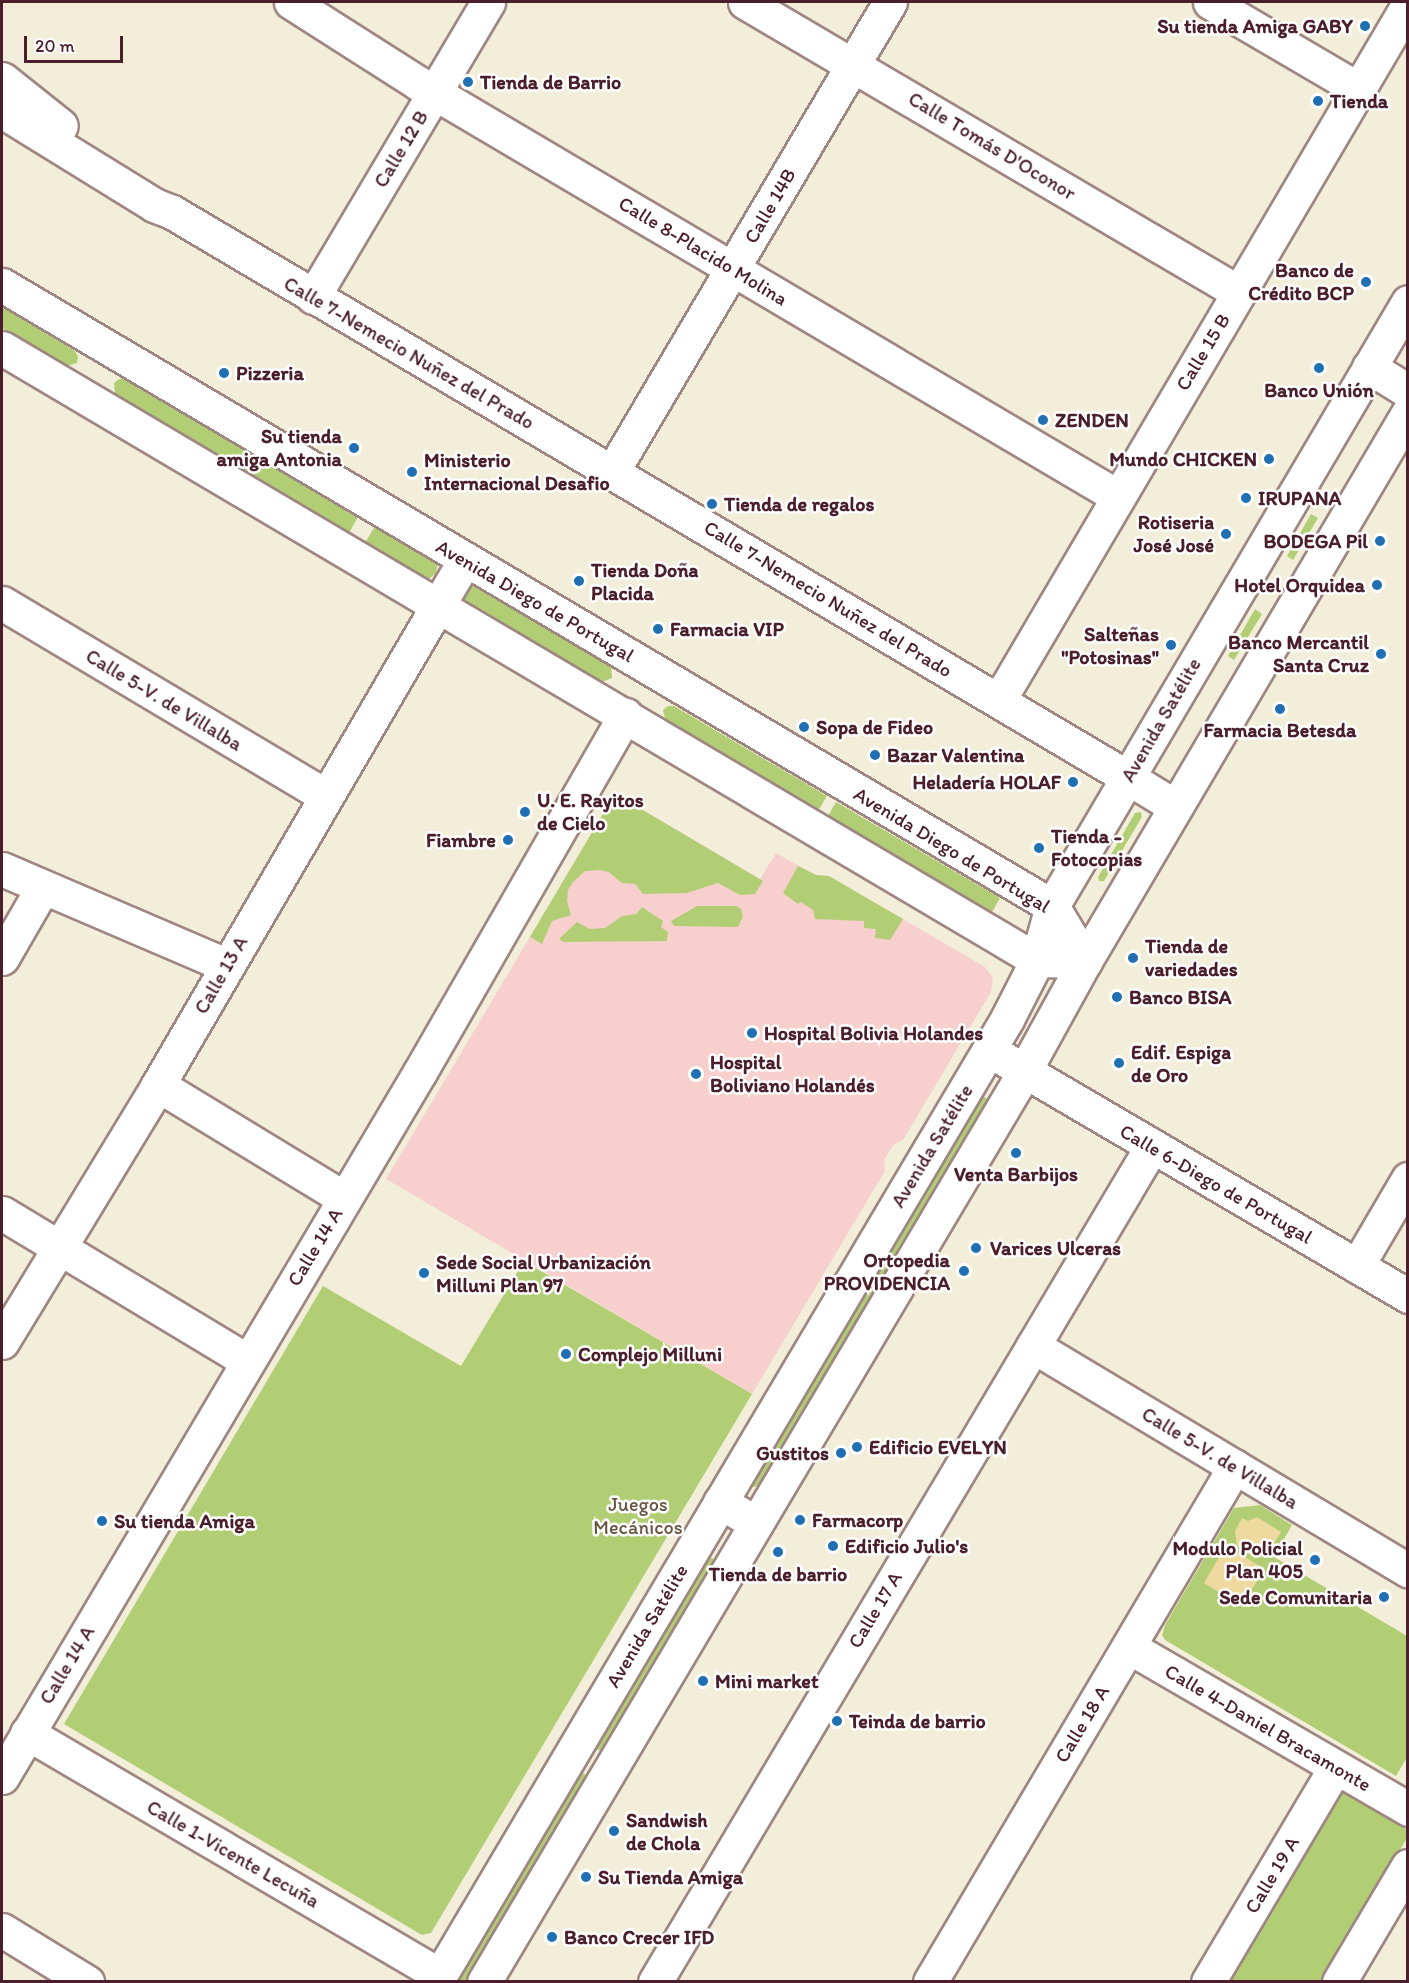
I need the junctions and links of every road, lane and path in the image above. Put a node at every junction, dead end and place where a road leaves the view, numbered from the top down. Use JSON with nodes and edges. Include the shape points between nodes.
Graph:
{"nodes":[{"id":1,"x":291,"y":2,"type":"edge"},
{"id":2,"x":488,"y":2,"type":"edge"},
{"id":3,"x":745,"y":2,"type":"edge"},
{"id":4,"x":890,"y":2,"type":"edge"},
{"id":5,"x":1210,"y":2,"type":"edge"},
{"id":6,"x":1407,"y":5,"type":"edge"},
{"id":7,"x":853,"y":65,"type":"junction"},
{"id":8,"x":2,"y":79,"type":"edge"},
{"id":9,"x":1358,"y":89,"type":"junction"},
{"id":10,"x":434,"y":93,"type":"junction"},
{"id":11,"x":2,"y":111,"type":"edge"},
{"id":12,"x":172,"y":212,"type":"junction"},
{"id":13,"x":732,"y":268,"type":"junction"},
{"id":14,"x":2,"y":285,"type":"edge"},
{"id":15,"x":1238,"y":292,"type":"junction"},
{"id":16,"x":313,"y":297,"type":"junction"},
{"id":17,"x":1407,"y":302,"type":"edge"},
{"id":18,"x":2,"y":348,"type":"edge"},
{"id":19,"x":109,"y":350,"type":"junction"},
{"id":20,"x":1369,"y":367,"type":"junction"},
{"id":21,"x":1407,"y":391,"type":"edge"},
{"id":22,"x":82,"y":395,"type":"junction"},
{"id":23,"x":1407,"y":413,"type":"edge"},
{"id":24,"x":612,"y":471,"type":"junction"},
{"id":25,"x":1118,"y":496,"type":"junction"},
{"id":26,"x":465,"y":560,"type":"junction"},
{"id":27,"x":2,"y":603,"type":"edge"},
{"id":28,"x":437,"y":607,"type":"junction"},
{"id":29,"x":651,"y":669,"type":"junction"},
{"id":30,"x":999,"y":700,"type":"junction"},
{"id":31,"x":625,"y":715,"type":"junction"},
{"id":32,"x":1127,"y":777,"type":"junction"},
{"id":33,"x":326,"y":796,"type":"junction"},
{"id":34,"x":1176,"y":807,"type":"junction"},
{"id":35,"x":2,"y":869,"type":"edge"},
{"id":36,"x":43,"y":887,"type":"junction"},
{"id":37,"x":1052,"y":906,"type":"junction"},
{"id":38,"x":2,"y":958,"type":"edge"},
{"id":39,"x":1037,"y":960,"type":"junction"},
{"id":40,"x":1085,"y":962,"type":"junction"},
{"id":41,"x":226,"y":965,"type":"junction"},
{"id":42,"x":989,"y":1050,"type":"junction"},
{"id":43,"x":1025,"y":1071,"type":"junction"},
{"id":44,"x":158,"y":1085,"type":"junction"},
{"id":45,"x":1152,"y":1146,"type":"junction"},
{"id":46,"x":1407,"y":1179,"type":"edge"},
{"id":47,"x":344,"y":1198,"type":"junction"},
{"id":48,"x":2,"y":1213,"type":"edge"},
{"id":49,"x":58,"y":1247,"type":"junction"},
{"id":50,"x":1357,"y":1266,"type":"junction"},
{"id":51,"x":1407,"y":1296,"type":"edge"},
{"id":52,"x":2,"y":1342,"type":"edge"},
{"id":53,"x":1033,"y":1346,"type":"junction"},
{"id":54,"x":247,"y":1361,"type":"junction"},
{"id":55,"x":1235,"y":1466,"type":"junction"},
{"id":56,"x":720,"y":1502,"type":"junction"},
{"id":57,"x":756,"y":1523,"type":"junction"},
{"id":58,"x":1407,"y":1570,"type":"edge"},
{"id":59,"x":1129,"y":1647,"type":"junction"},
{"id":60,"x":27,"y":1733,"type":"junction"},
{"id":61,"x":1335,"y":1768,"type":"junction"},
{"id":62,"x":2,"y":1777,"type":"edge"},
{"id":63,"x":1407,"y":1809,"type":"edge"},
{"id":64,"x":1407,"y":1866,"type":"edge"},
{"id":65,"x":2,"y":1930,"type":"edge"},
{"id":66,"x":438,"y":1978,"type":"edge"},
{"id":67,"x":87,"y":1982,"type":"edge"},
{"id":68,"x":484,"y":1982,"type":"edge"},
{"id":69,"x":654,"y":1982,"type":"edge"},
{"id":70,"x":930,"y":1982,"type":"edge"},
{"id":71,"x":1208,"y":1982,"type":"edge"},
{"id":72,"x":1339,"y":1982,"type":"edge"}],
"edges":[{"from":1,"to":10,"type":"street","name":"Calle 8-Placido Molina"},
{"from":2,"to":10,"type":"street","name":"Calle 12 B"},
{"from":3,"to":7,"type":"street","name":"Calle Tomás D'Oconor"},
{"from":4,"to":7,"type":"street","name":"Calle 14B"},
{"from":5,"to":9,"type":"street"},
{"from":6,"to":9,"type":"street","name":"Calle 15 B"},
{"from":7,"to":13,"type":"street","name":"Calle 14B"},
{"from":7,"to":15,"type":"street","name":"Calle Tomás D'Oconor"},
{"from":8,"to":12,"type":"street"},
{"from":9,"to":15,"type":"street","name":"Calle 15 B"},
{"from":10,"to":13,"type":"street","name":"Calle 8-Placido Molina"},
{"from":10,"to":16,"type":"street","name":"Calle 12 B"},
{"from":11,"to":12,"type":"street","name":"Calle 7-Nemecio Nuñez del Prado","via":[[154,205]]},
{"from":12,"to":16,"type":"street","name":"Calle 7-Nemecio Nuñez del Prado"},
{"from":13,"to":24,"type":"street","name":"Calle 14B"},
{"from":13,"to":25,"type":"street","name":"Calle 8-Placido Molina"},
{"from":14,"to":19,"type":"street","name":"Avenida Diego de Portugal"},
{"from":15,"to":25,"type":"street","name":"Calle 15 B"},
{"from":16,"to":24,"type":"street","name":"Calle 7-Nemecio Nuñez del Prado"},
{"from":17,"to":20,"type":"street","name":"Avenida Satélite"},
{"from":18,"to":22,"type":"street"},
{"from":19,"to":22,"type":"street"},
{"from":19,"to":26,"type":"street","name":"Avenida Diego de Portugal"},
{"from":20,"to":21,"type":"street"},
{"from":20,"to":32,"type":"street","name":"Avenida Satélite"},
{"from":22,"to":28,"type":"street"},
{"from":23,"to":34,"type":"street","name":"Avenida Satélite"},
{"from":24,"to":30,"type":"street","name":"Calle 7-Nemecio Nuñez del Prado"},
{"from":25,"to":30,"type":"street","name":"Calle 15 B"},
{"from":26,"to":28,"type":"street","name":"Calle 13 A"},
{"from":26,"to":29,"type":"street","name":"Avenida Diego de Portugal"},
{"from":27,"to":33,"type":"street","name":"Calle 5-V. de Villalba"},
{"from":28,"to":31,"type":"street"},
{"from":28,"to":33,"type":"street","name":"Calle 13 A"},
{"from":29,"to":31,"type":"street","name":"Calle 14 A"},
{"from":29,"to":37,"type":"street","name":"Avenida Diego de Portugal"},
{"from":30,"to":32,"type":"street","name":"Calle 7-Nemecio Nuñez del Prado"},
{"from":31,"to":39,"type":"street"},
{"from":31,"to":47,"type":"street","name":"Calle 14 A"},
{"from":32,"to":34,"type":"street","name":"Calle 7-Nemecio Nuñez del Prado"},
{"from":32,"to":37,"type":"street","name":"Avenida Satélite"},
{"from":33,"to":41,"type":"street","name":"Calle 13 A"},
{"from":34,"to":40,"type":"street","name":"Avenida Satélite"},
{"from":35,"to":36,"type":"street"},
{"from":36,"to":38,"type":"street"},
{"from":36,"to":41,"type":"street"},
{"from":37,"to":39,"type":"street","name":"Avenida Satélite"},
{"from":37,"to":40,"type":"street","name":"Avenida Diego de Portugal"},
{"from":39,"to":40,"type":"street"},
{"from":39,"to":42,"type":"street","name":"Avenida Satélite"},
{"from":40,"to":43,"type":"street","name":"Avenida Satélite"},
{"from":41,"to":44,"type":"street","name":"Calle 13 A"},
{"from":42,"to":43,"type":"street","name":"Calle 6-Diego de Portugal"},
{"from":42,"to":56,"type":"street","name":"Avenida Satélite"},
{"from":43,"to":45,"type":"street","name":"Calle 6-Diego de Portugal"},
{"from":43,"to":57,"type":"street","name":"Avenida Satélite"},
{"from":44,"to":47,"type":"street"},
{"from":44,"to":49,"type":"street","name":"Calle 13 A"},
{"from":45,"to":50,"type":"street","name":"Calle 6-Diego de Portugal"},
{"from":45,"to":53,"type":"street","name":"Calle 17 A"},
{"from":46,"to":50,"type":"street"},
{"from":47,"to":54,"type":"street","name":"Calle 14 A"},
{"from":48,"to":49,"type":"street"},
{"from":49,"to":52,"type":"street","name":"Calle 13 A"},
{"from":49,"to":54,"type":"street"},
{"from":50,"to":51,"type":"street","name":"Calle 6-Diego de Portugal"},
{"from":53,"to":55,"type":"street","name":"Calle 5-V. de Villalba"},
{"from":53,"to":69,"type":"street","name":"Calle 17 A"},
{"from":54,"to":60,"type":"street","name":"Calle 14 A"},
{"from":55,"to":58,"type":"street","name":"Calle 5-V. de Villalba"},
{"from":55,"to":59,"type":"street","name":"Calle 18 A"},
{"from":56,"to":57,"type":"street"},
{"from":56,"to":66,"type":"street","name":"Avenida Satélite"},
{"from":57,"to":68,"type":"street","name":"Avenida Satélite"},
{"from":59,"to":61,"type":"street","name":"Calle 4-Daniel Bracamonte"},
{"from":59,"to":70,"type":"street","name":"Calle 18 A"},
{"from":60,"to":62,"type":"street","name":"Calle 14 A"},
{"from":60,"to":66,"type":"street","name":"Calle 1-Vicente Lecuña"},
{"from":61,"to":63,"type":"street","name":"Calle 4-Daniel Bracamonte"},
{"from":61,"to":71,"type":"street","name":"Calle 19 A"},
{"from":64,"to":72,"type":"street"},
{"from":65,"to":67,"type":"street"}]}
